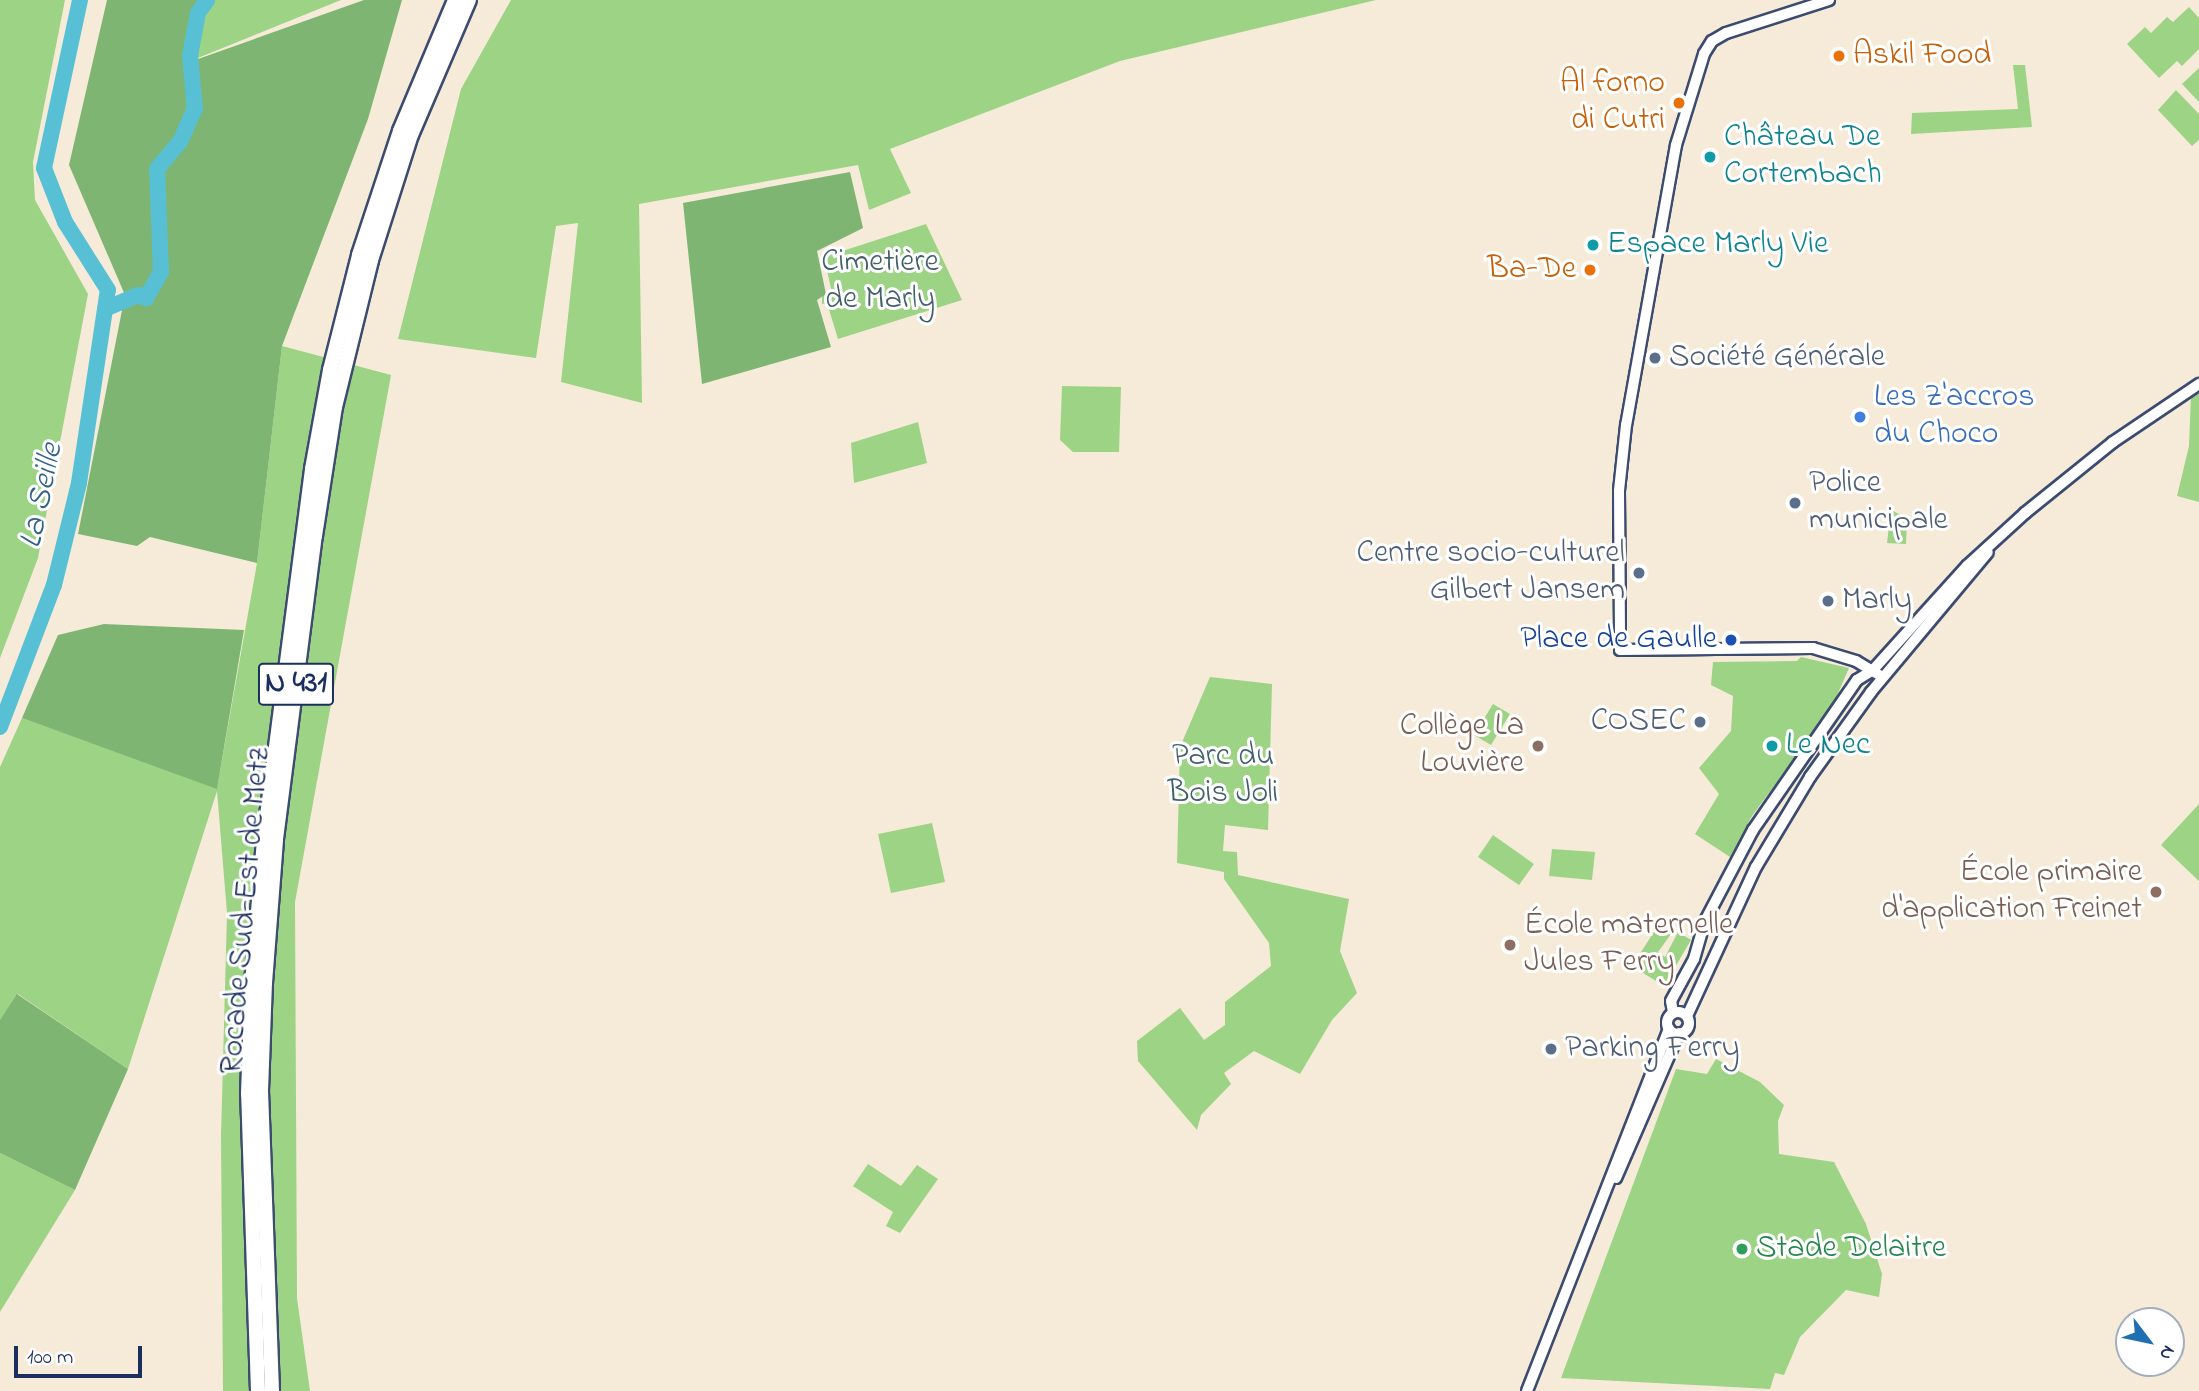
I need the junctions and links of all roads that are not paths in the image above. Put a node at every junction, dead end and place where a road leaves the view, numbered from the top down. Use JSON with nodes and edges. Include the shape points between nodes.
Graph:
{"nodes":[{"id":1,"x":455,"y":0,"type":"edge"},
{"id":2,"x":469,"y":0,"type":"edge"},
{"id":3,"x":1829,"y":0,"type":"edge"},
{"id":4,"x":2199,"y":384,"type":"edge"},
{"id":5,"x":1878,"y":674,"type":"junction"},
{"id":6,"x":1673,"y":1013,"type":"junction"},
{"id":7,"x":1687,"y":1016,"type":"junction"},
{"id":8,"x":1674,"y":1031,"type":"junction"},
{"id":9,"x":258,"y":1391,"type":"edge"},
{"id":10,"x":272,"y":1391,"type":"edge"},
{"id":11,"x":1527,"y":1391,"type":"edge"}],
"edges":[{"from":1,"to":9,"type":"highway","name":"Rocade Sud-Est de Metz","number":"N 431","via":[[416,89],[374,205],[330,370],[312,469],[253,959],[248,1094]]},
{"from":2,"to":10,"type":"highway","name":"Rocade Sud-Est de Metz","number":"N 431","via":[[411,135],[371,260],[335,407],[315,536],[276,839],[265,983],[261,1117]]},
{"from":3,"to":5,"type":"main road","via":[[1719,36],[1704,54],[1676,145],[1628,407],[1619,491],[1620,650],[1813,648]]},
{"from":4,"to":5,"type":"main road","via":[[2076,470],[2000,536]]},
{"from":5,"to":6,"type":"main road","via":[[1857,680],[1752,830],[1705,921],[1694,959],[1671,1001]]},
{"from":5,"to":7,"type":"main road","via":[[1756,867]]},
{"from":6,"to":7,"type":"main road"},
{"from":6,"to":8,"type":"main road","via":[[1667,1018]]},
{"from":7,"to":8,"type":"main road","via":[[1688,1026]]},
{"from":8,"to":11,"type":"main road"}]}
